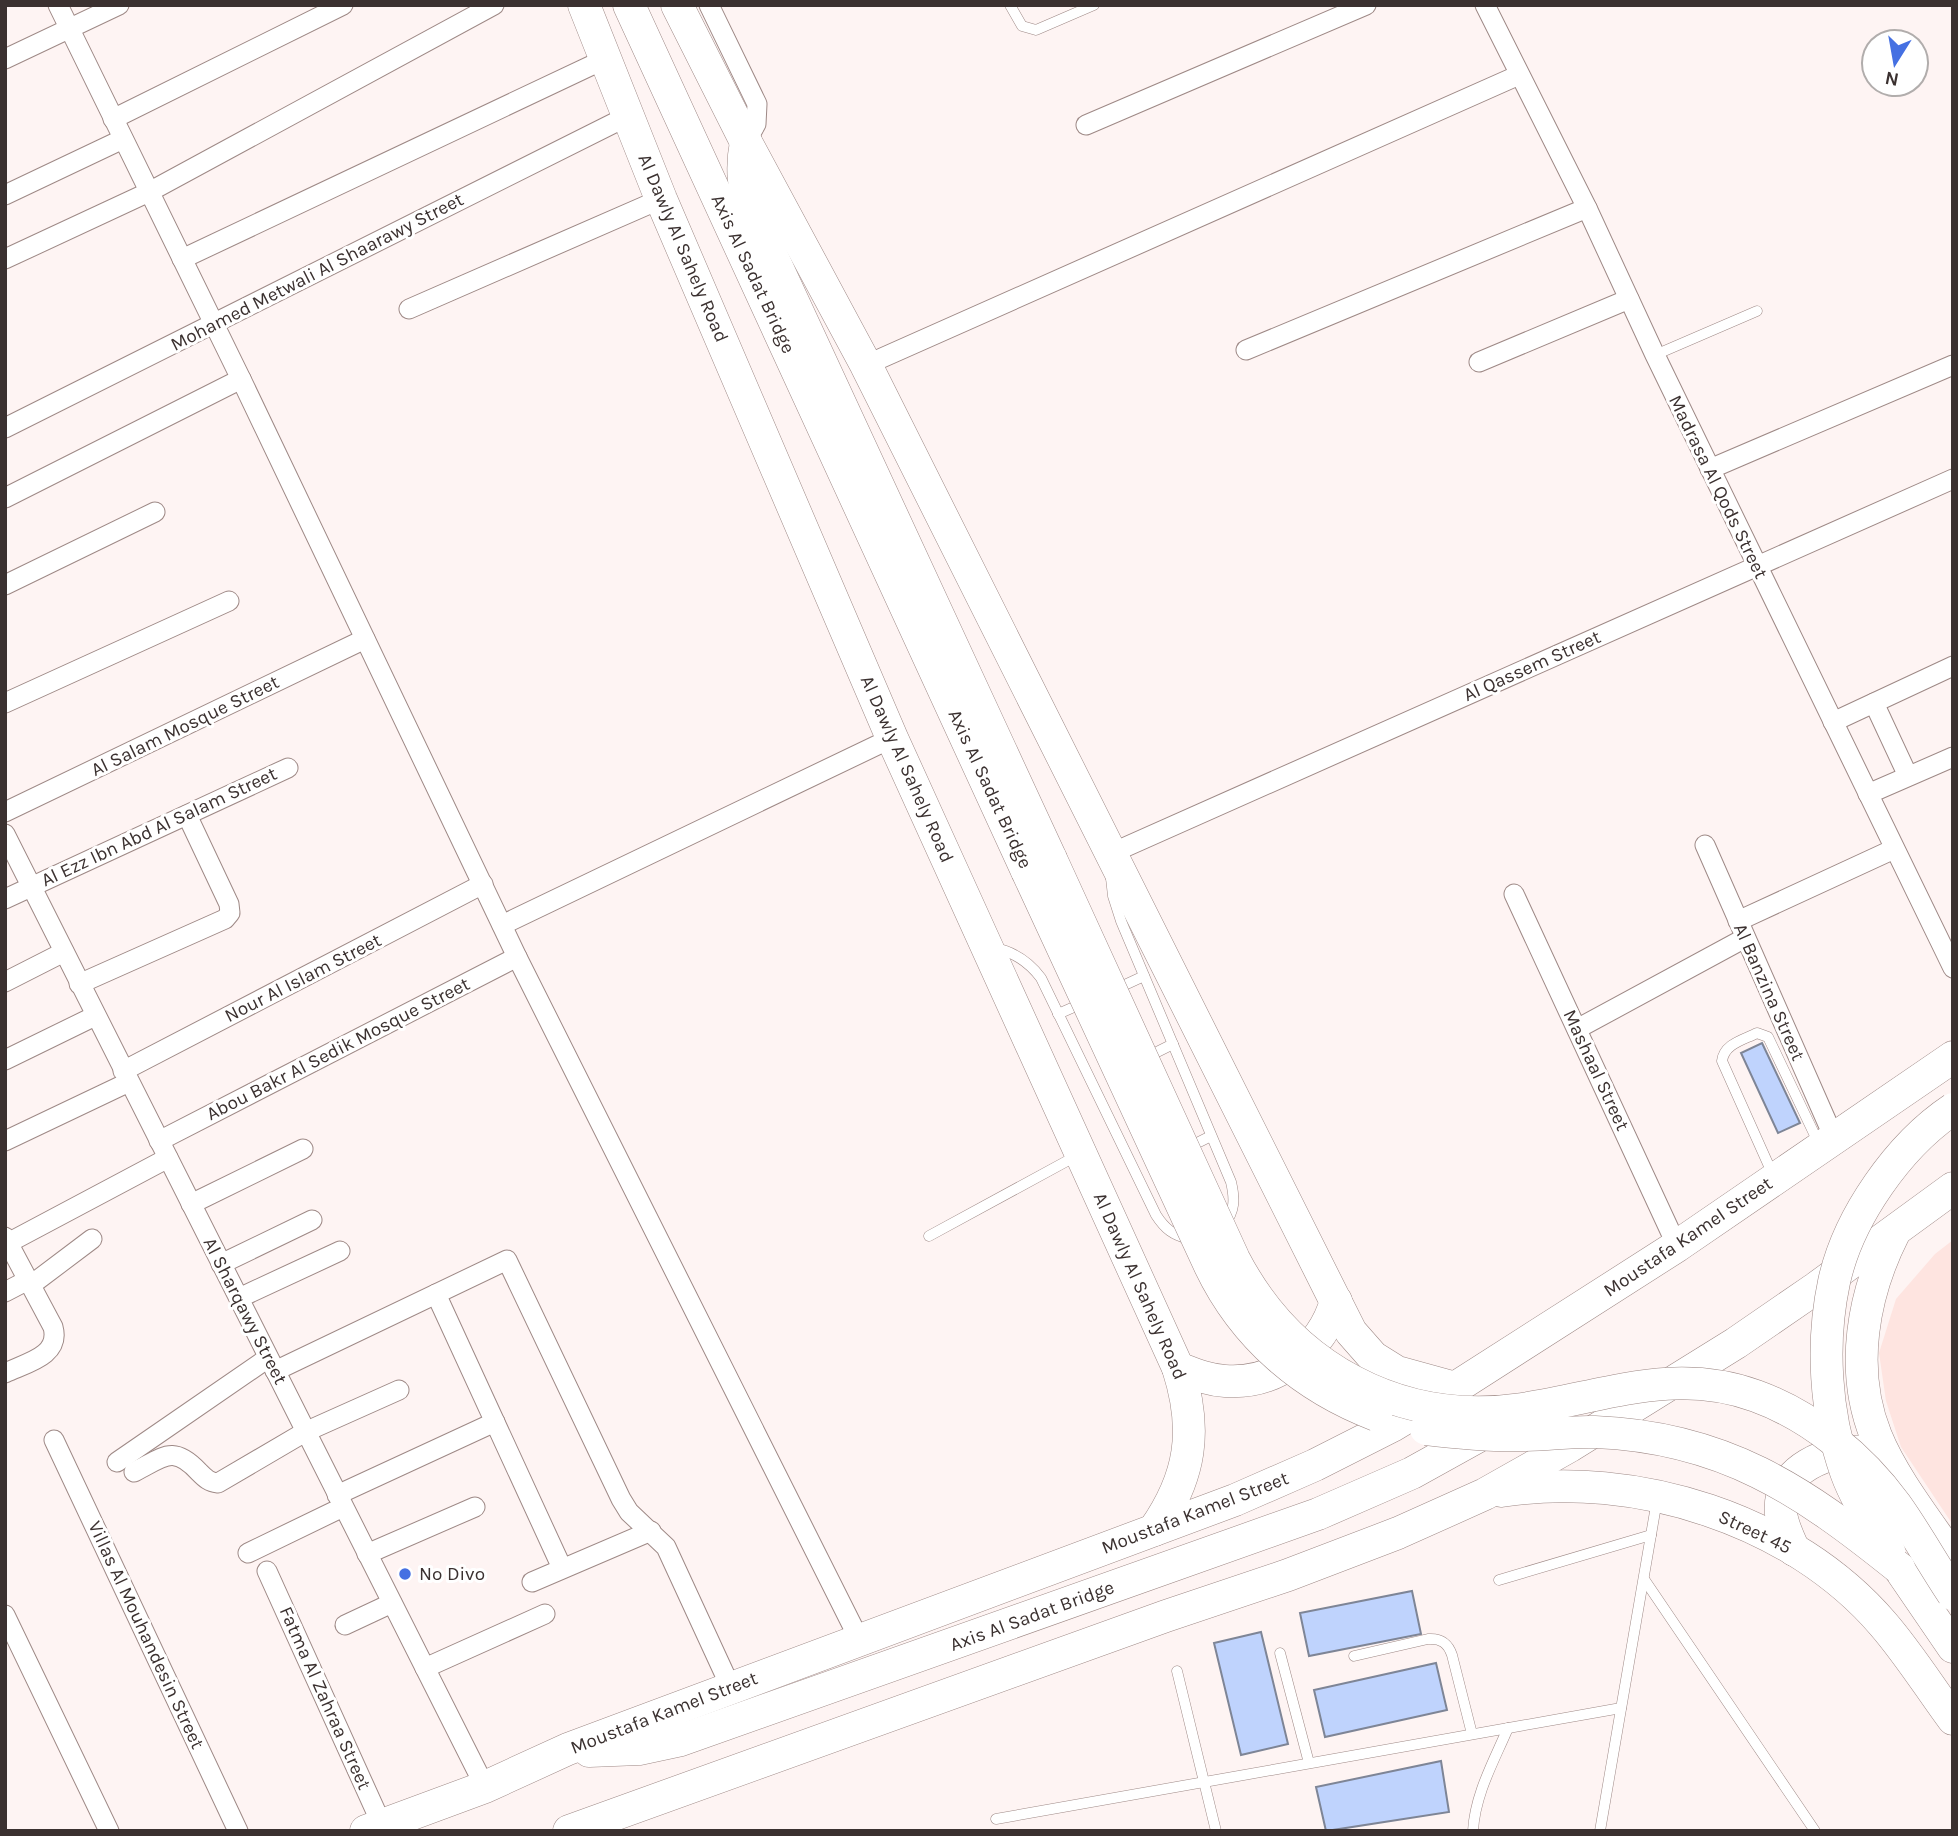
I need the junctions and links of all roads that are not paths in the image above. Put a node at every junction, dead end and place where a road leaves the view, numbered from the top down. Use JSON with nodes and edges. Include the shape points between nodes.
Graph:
{"nodes":[{"id":1,"x":58,"y":5,"type":"edge"},
{"id":2,"x":119,"y":5,"type":"edge"},
{"id":3,"x":343,"y":5,"type":"edge"},
{"id":4,"x":494,"y":5,"type":"edge"},
{"id":5,"x":584,"y":5,"type":"edge"},
{"id":6,"x":629,"y":5,"type":"edge"},
{"id":7,"x":677,"y":5,"type":"edge"},
{"id":8,"x":709,"y":5,"type":"edge"},
{"id":9,"x":1010,"y":5,"type":"edge"},
{"id":10,"x":1094,"y":5,"type":"edge"},
{"id":11,"x":1366,"y":5,"type":"edge"},
{"id":12,"x":1485,"y":5,"type":"edge"},
{"id":13,"x":70,"y":29,"type":"junction"},
{"id":14,"x":5,"y":59,"type":"edge"},
{"id":15,"x":605,"y":59,"type":"junction"},
{"id":16,"x":1518,"y":75,"type":"junction"},
{"id":17,"x":628,"y":116,"type":"junction"},
{"id":18,"x":113,"y":119,"type":"junction"},
{"id":19,"x":1086,"y":125,"type":"dead end"},
{"id":20,"x":123,"y":139,"type":"junction"},
{"id":21,"x":746,"y":142,"type":"junction"},
{"id":22,"x":149,"y":192,"type":"junction"},
{"id":23,"x":5,"y":195,"type":"edge"},
{"id":24,"x":661,"y":199,"type":"junction"},
{"id":25,"x":1587,"y":208,"type":"junction"},
{"id":26,"x":5,"y":259,"type":"edge"},
{"id":27,"x":182,"y":259,"type":"junction"},
{"id":28,"x":1629,"y":299,"type":"junction"},
{"id":29,"x":409,"y":309,"type":"dead end"},
{"id":30,"x":1757,"y":311,"type":"dead end"},
{"id":31,"x":214,"y":324,"type":"junction"},
{"id":32,"x":1246,"y":350,"type":"dead end"},
{"id":33,"x":1654,"y":355,"type":"junction"},
{"id":34,"x":1479,"y":362,"type":"dead end"},
{"id":35,"x":866,"y":365,"type":"junction"},
{"id":36,"x":1953,"y":365,"type":"edge"},
{"id":37,"x":241,"y":379,"type":"junction"},
{"id":38,"x":5,"y":428,"type":"edge"},
{"id":39,"x":1710,"y":469,"type":"junction"},
{"id":40,"x":1953,"y":479,"type":"edge"},
{"id":41,"x":5,"y":498,"type":"edge"},
{"id":42,"x":155,"y":512,"type":"dead end"},
{"id":43,"x":1757,"y":566,"type":"junction"},
{"id":44,"x":5,"y":585,"type":"edge"},
{"id":45,"x":229,"y":601,"type":"dead end"},
{"id":46,"x":365,"y":639,"type":"junction"},
{"id":47,"x":1953,"y":666,"type":"edge"},
{"id":48,"x":5,"y":703,"type":"edge"},
{"id":49,"x":1874,"y":703,"type":"junction"},
{"id":50,"x":1833,"y":722,"type":"junction"},
{"id":51,"x":892,"y":738,"type":"junction"},
{"id":52,"x":1953,"y":757,"type":"edge"},
{"id":53,"x":288,"y":768,"type":"dead end"},
{"id":54,"x":1908,"y":776,"type":"junction"},
{"id":55,"x":1868,"y":794,"type":"junction"},
{"id":56,"x":5,"y":813,"type":"edge"},
{"id":57,"x":187,"y":815,"type":"junction"},
{"id":58,"x":5,"y":834,"type":"edge"},
{"id":59,"x":1705,"y":845,"type":"dead end"},
{"id":60,"x":1894,"y":849,"type":"junction"},
{"id":61,"x":1112,"y":853,"type":"junction"},
{"id":62,"x":1039,"y":865,"type":"junction"},
{"id":63,"x":482,"y":884,"type":"junction"},
{"id":64,"x":31,"y":886,"type":"junction"},
{"id":65,"x":1514,"y":894,"type":"dead end"},
{"id":66,"x":5,"y":899,"type":"edge"},
{"id":67,"x":502,"y":925,"type":"junction"},
{"id":68,"x":1742,"y":929,"type":"junction"},
{"id":69,"x":987,"y":947,"type":"junction"},
{"id":70,"x":64,"y":952,"type":"junction"},
{"id":71,"x":517,"y":957,"type":"junction"},
{"id":72,"x":1953,"y":968,"type":"edge"},
{"id":73,"x":1144,"y":976,"type":"junction"},
{"id":74,"x":5,"y":982,"type":"edge"},
{"id":75,"x":79,"y":984,"type":"junction"},
{"id":76,"x":1058,"y":1014,"type":"junction"},
{"id":77,"x":95,"y":1016,"type":"junction"},
{"id":78,"x":1577,"y":1028,"type":"junction"},
{"id":79,"x":1173,"y":1044,"type":"junction"},
{"id":80,"x":1953,"y":1057,"type":"edge"},
{"id":81,"x":5,"y":1060,"type":"edge"},
{"id":82,"x":1138,"y":1061,"type":"dead end"},
{"id":83,"x":1127,"y":1067,"type":"dead end"},
{"id":84,"x":1115,"y":1073,"type":"dead end"},
{"id":85,"x":126,"y":1076,"type":"junction"},
{"id":86,"x":1104,"y":1078,"type":"dead end"},
{"id":87,"x":1092,"y":1084,"type":"junction"},
{"id":88,"x":1953,"y":1109,"type":"edge"},
{"id":89,"x":1211,"y":1136,"type":"junction"},
{"id":90,"x":5,"y":1141,"type":"edge"},
{"id":91,"x":1827,"y":1143,"type":"junction"},
{"id":92,"x":164,"y":1149,"type":"junction"},
{"id":93,"x":303,"y":1149,"type":"dead end"},
{"id":94,"x":1179,"y":1152,"type":"dead end"},
{"id":95,"x":1081,"y":1154,"type":"junction"},
{"id":96,"x":1168,"y":1158,"type":"dead end"},
{"id":97,"x":1136,"y":1174,"type":"junction"},
{"id":98,"x":1775,"y":1179,"type":"junction"},
{"id":99,"x":1953,"y":1188,"type":"edge"},
{"id":100,"x":191,"y":1203,"type":"junction"},
{"id":101,"x":312,"y":1220,"type":"dead end"},
{"id":102,"x":1895,"y":1231,"type":"junction"},
{"id":103,"x":929,"y":1236,"type":"dead end"},
{"id":104,"x":92,"y":1239,"type":"dead end"},
{"id":105,"x":7,"y":1240,"type":"edge"},
{"id":106,"x":1677,"y":1246,"type":"junction"},
{"id":107,"x":340,"y":1251,"type":"dead end"},
{"id":108,"x":221,"y":1264,"type":"junction"},
{"id":109,"x":29,"y":1283,"type":"junction"},
{"id":110,"x":5,"y":1292,"type":"edge"},
{"id":111,"x":436,"y":1294,"type":"junction"},
{"id":112,"x":239,"y":1298,"type":"junction"},
{"id":113,"x":1335,"y":1301,"type":"junction"},
{"id":114,"x":271,"y":1364,"type":"junction"},
{"id":115,"x":1178,"y":1368,"type":"junction"},
{"id":116,"x":5,"y":1373,"type":"edge"},
{"id":117,"x":1455,"y":1388,"type":"junction"},
{"id":118,"x":399,"y":1390,"type":"dead end"},
{"id":119,"x":1523,"y":1409,"type":"junction"},
{"id":120,"x":495,"y":1422,"type":"junction"},
{"id":121,"x":305,"y":1432,"type":"junction"},
{"id":122,"x":54,"y":1440,"type":"dead end"},
{"id":123,"x":1885,"y":1454,"type":"junction"},
{"id":124,"x":1485,"y":1494,"type":"junction"},
{"id":125,"x":1657,"y":1496,"type":"junction"},
{"id":126,"x":340,"y":1501,"type":"junction"},
{"id":127,"x":475,"y":1507,"type":"dead end"},
{"id":128,"x":1154,"y":1530,"type":"junction"},
{"id":129,"x":651,"y":1531,"type":"junction"},
{"id":130,"x":1651,"y":1535,"type":"junction"},
{"id":131,"x":1794,"y":1550,"type":"junction"},
{"id":132,"x":248,"y":1553,"type":"dead end"},
{"id":133,"x":367,"y":1554,"type":"junction"},
{"id":134,"x":1953,"y":1559,"type":"edge"},
{"id":135,"x":562,"y":1568,"type":"junction"},
{"id":136,"x":1899,"y":1568,"type":"junction"},
{"id":137,"x":267,"y":1570,"type":"dead end"},
{"id":138,"x":1644,"y":1579,"type":"junction"},
{"id":139,"x":1499,"y":1580,"type":"dead end"},
{"id":140,"x":532,"y":1582,"type":"dead end"},
{"id":141,"x":1953,"y":1594,"type":"edge"},
{"id":142,"x":392,"y":1603,"type":"junction"},
{"id":143,"x":545,"y":1614,"type":"dead end"},
{"id":144,"x":5,"y":1615,"type":"edge"},
{"id":145,"x":345,"y":1625,"type":"dead end"},
{"id":146,"x":859,"y":1639,"type":"junction"},
{"id":147,"x":1953,"y":1647,"type":"edge"},
{"id":148,"x":1280,"y":1653,"type":"dead end"},
{"id":149,"x":1354,"y":1656,"type":"dead end"},
{"id":150,"x":425,"y":1668,"type":"junction"},
{"id":151,"x":1177,"y":1671,"type":"dead end"},
{"id":152,"x":732,"y":1688,"type":"junction"},
{"id":153,"x":1621,"y":1708,"type":"junction"},
{"id":154,"x":1953,"y":1719,"type":"edge"},
{"id":155,"x":1508,"y":1728,"type":"junction"},
{"id":156,"x":1472,"y":1734,"type":"junction"},
{"id":157,"x":568,"y":1749,"type":"junction"},
{"id":158,"x":1309,"y":1763,"type":"junction"},
{"id":159,"x":1204,"y":1782,"type":"junction"},
{"id":160,"x":485,"y":1787,"type":"junction"},
{"id":161,"x":996,"y":1819,"type":"dead end"},
{"id":162,"x":374,"y":1828,"type":"edge"},
{"id":163,"x":109,"y":1831,"type":"edge"},
{"id":164,"x":238,"y":1831,"type":"edge"},
{"id":165,"x":569,"y":1831,"type":"edge"},
{"id":166,"x":1216,"y":1831,"type":"edge"},
{"id":167,"x":1473,"y":1831,"type":"edge"},
{"id":168,"x":1600,"y":1831,"type":"edge"},
{"id":169,"x":1815,"y":1831,"type":"edge"}],
"edges":[{"from":1,"to":13,"type":"street"},
{"from":2,"to":13,"type":"street"},
{"from":3,"to":18,"type":"street"},
{"from":4,"to":22,"type":"street"},
{"from":5,"to":15,"type":"main road","name":"Al Dawly Al Sahely Road"},
{"from":6,"to":62,"type":"main road","name":"Axis Al Sadat Bridge"},
{"from":7,"to":21,"type":"main road"},
{"from":8,"to":21,"type":"street","via":[[757,104],[756,124]]},
{"from":9,"to":10,"type":"lane","via":[[1022,26],[1036,30]]},
{"from":11,"to":19,"type":"street"},
{"from":12,"to":16,"type":"street","name":"Madrasa Al Qods Street"},
{"from":13,"to":14,"type":"street"},
{"from":13,"to":18,"type":"street"},
{"from":15,"to":17,"type":"main road","name":"Al Dawly Al Sahely Road"},
{"from":15,"to":27,"type":"street"},
{"from":16,"to":25,"type":"street","name":"Madrasa Al Qods Street"},
{"from":16,"to":35,"type":"street"},
{"from":17,"to":24,"type":"main road","name":"Al Dawly Al Sahely Road"},
{"from":17,"to":31,"type":"street","name":"Mohamed Metwali Al Shaarawy Street"},
{"from":18,"to":20,"type":"street"},
{"from":20,"to":22,"type":"street"},
{"from":20,"to":23,"type":"street"},
{"from":21,"to":35,"type":"main road"},
{"from":21,"to":62,"type":"main road","name":"Axis Al Sadat Bridge","via":[[743,178],[752,213]]},
{"from":22,"to":26,"type":"street"},
{"from":22,"to":27,"type":"street"},
{"from":24,"to":29,"type":"street"},
{"from":24,"to":51,"type":"main road","name":"Al Dawly Al Sahely Road"},
{"from":25,"to":28,"type":"street","name":"Madrasa Al Qods Street"},
{"from":25,"to":32,"type":"street"},
{"from":27,"to":31,"type":"street"},
{"from":28,"to":33,"type":"street","name":"Madrasa Al Qods Street"},
{"from":28,"to":34,"type":"street"},
{"from":30,"to":33,"type":"lane"},
{"from":31,"to":37,"type":"street"},
{"from":31,"to":38,"type":"street","name":"Mohamed Metwali Al Shaarawy Street"},
{"from":33,"to":39,"type":"street","name":"Madrasa Al Qods Street"},
{"from":35,"to":61,"type":"main road"},
{"from":36,"to":39,"type":"street"},
{"from":37,"to":41,"type":"street"},
{"from":37,"to":46,"type":"street"},
{"from":39,"to":43,"type":"street","name":"Madrasa Al Qods Street"},
{"from":40,"to":43,"type":"street","name":"Al Qassem Street"},
{"from":42,"to":44,"type":"street"},
{"from":43,"to":50,"type":"street","name":"Madrasa Al Qods Street"},
{"from":43,"to":61,"type":"street","name":"Al Qassem Street"},
{"from":45,"to":48,"type":"street"},
{"from":46,"to":56,"type":"street","name":"Al Salam Mosque Street"},
{"from":46,"to":63,"type":"street"},
{"from":47,"to":49,"type":"street"},
{"from":49,"to":50,"type":"street"},
{"from":49,"to":54,"type":"street"},
{"from":50,"to":55,"type":"street","name":"Madrasa Al Qods Street"},
{"from":51,"to":67,"type":"street"},
{"from":51,"to":69,"type":"main road","name":"Al Dawly Al Sahely Road"},
{"from":52,"to":54,"type":"street"},
{"from":53,"to":57,"type":"street","name":"Al Ezz Ibn Abd Al Salam Street"},
{"from":54,"to":55,"type":"street"},
{"from":55,"to":60,"type":"street","name":"Madrasa Al Qods Street"},
{"from":57,"to":64,"type":"street","name":"Al Ezz Ibn Abd Al Salam Street"},
{"from":57,"to":75,"type":"street","via":[[230,913]]},
{"from":58,"to":64,"type":"street","name":"Al Sharqawy Street"},
{"from":59,"to":68,"type":"street","name":"Al Banzina Street"},
{"from":60,"to":68,"type":"street"},
{"from":60,"to":72,"type":"street","name":"Madrasa Al Qods Street"},
{"from":61,"to":73,"type":"lane","via":[[1113,896]]},
{"from":61,"to":113,"type":"main road"},
{"from":62,"to":119,"type":"main road","name":"Axis Al Sadat Bridge","bridge":true,"via":[[1244,1279],[1270,1316],[1319,1361],[1386,1396],[1466,1412]]},
{"from":62,"to":136,"type":"main road","name":"Axis Al Sadat Bridge","bridge":true,"via":[[1220,1286],[1248,1326],[1284,1363],[1351,1405],[1426,1429],[1495,1435],[1624,1434],[1714,1454],[1791,1488]]},
{"from":63,"to":67,"type":"street"},
{"from":63,"to":85,"type":"street","name":"Nour Al Islam Street"},
{"from":64,"to":66,"type":"street","name":"Al Ezz Ibn Abd Al Salam Street"},
{"from":64,"to":70,"type":"street","name":"Al Sharqawy Street"},
{"from":65,"to":78,"type":"street","name":"Mashaal Street"},
{"from":67,"to":71,"type":"street"},
{"from":68,"to":78,"type":"street"},
{"from":68,"to":91,"type":"street","name":"Al Banzina Street"},
{"from":69,"to":76,"type":"lane","via":[[1008,951],[1027,962],[1041,978]]},
{"from":69,"to":95,"type":"main road","name":"Al Dawly Al Sahely Road"},
{"from":70,"to":74,"type":"street"},
{"from":70,"to":75,"type":"street","name":"Al Sharqawy Street"},
{"from":71,"to":92,"type":"street","name":"Abou Bakr Al Sedik Mosque Street"},
{"from":71,"to":146,"type":"street"},
{"from":73,"to":76,"type":"lane"},
{"from":73,"to":79,"type":"lane"},
{"from":75,"to":77,"type":"street","name":"Al Sharqawy Street"},
{"from":76,"to":87,"type":"lane"},
{"from":77,"to":81,"type":"street"},
{"from":77,"to":85,"type":"street","name":"Al Sharqawy Street"},
{"from":78,"to":106,"type":"street","name":"Mashaal Street"},
{"from":79,"to":82,"type":"lane"},
{"from":79,"to":89,"type":"lane"},
{"from":80,"to":91,"type":"main road","name":"Moustafa Kamel Street"},
{"from":83,"to":84,"type":"lane"},
{"from":85,"to":90,"type":"street","name":"Nour Al Islam Street"},
{"from":85,"to":92,"type":"street","name":"Al Sharqawy Street"},
{"from":86,"to":87,"type":"lane"},
{"from":87,"to":97,"type":"lane"},
{"from":88,"to":136,"type":"main road","name":"Axis Al Sadat Bridge","bridge":true,"via":[[1918,1137],[1875,1190],[1842,1255],[1830,1307],[1828,1375],[1838,1446],[1846,1474]]},
{"from":89,"to":94,"type":"lane"},
{"from":89,"to":97,"type":"lane","via":[[1234,1196],[1230,1217],[1216,1233],[1189,1240],[1175,1236],[1156,1215]]},
{"from":91,"to":98,"type":"main road","name":"Moustafa Kamel Street"},
{"from":91,"to":98,"type":"lane","via":[[1768,1037],[1757,1033],[1728,1047],[1722,1061]]},
{"from":92,"to":100,"type":"street","name":"Al Sharqawy Street"},
{"from":92,"to":105,"type":"street","name":"Abou Bakr Al Sedik Mosque Street"},
{"from":93,"to":100,"type":"street"},
{"from":95,"to":103,"type":"lane"},
{"from":95,"to":115,"type":"main road","name":"Al Dawly Al Sahely Road"},
{"from":96,"to":97,"type":"lane"},
{"from":98,"to":106,"type":"main road","name":"Moustafa Kamel Street"},
{"from":99,"to":102,"type":"main road"},
{"from":100,"to":108,"type":"street","name":"Al Sharqawy Street"},
{"from":101,"to":108,"type":"street"},
{"from":102,"to":123,"type":"main road","via":[[1873,1280],[1863,1332],[1868,1410]]},
{"from":102,"to":124,"type":"main road","via":[[1654,1396]]},
{"from":104,"to":109,"type":"street"},
{"from":105,"to":109,"type":"street"},
{"from":106,"to":117,"type":"main road","name":"Moustafa Kamel Street"},
{"from":107,"to":112,"type":"street"},
{"from":108,"to":112,"type":"street","name":"Al Sharqawy Street"},
{"from":109,"to":110,"type":"street"},
{"from":109,"to":116,"type":"street","via":[[56,1336],[54,1346]]},
{"from":111,"to":114,"type":"street"},
{"from":111,"to":120,"type":"street"},
{"from":111,"to":129,"type":"street","via":[[507,1260],[621,1499]]},
{"from":112,"to":114,"type":"street","name":"Al Sharqawy Street"},
{"from":113,"to":115,"type":"main road","via":[[1317,1341],[1277,1372],[1227,1382]]},
{"from":113,"to":117,"type":"main road","via":[[1351,1332],[1373,1357],[1397,1372]]},
{"from":114,"to":121,"type":"street","name":"Al Sharqawy Street"},
{"from":114,"to":121,"type":"street","via":[[126,1467],[177,1455],[186,1458],[209,1482],[218,1483]]},
{"from":115,"to":128,"type":"main road","name":"Al Dawly Al Sahely Road","via":[[1190,1416],[1186,1464],[1179,1488]]},
{"from":117,"to":128,"type":"main road","name":"Moustafa Kamel Street","via":[[1315,1465]]},
{"from":118,"to":121,"type":"street"},
{"from":119,"to":141,"type":"main road","name":"Axis Al Sadat Bridge","bridge":true,"via":[[1660,1383],[1707,1384],[1768,1401],[1823,1432],[1861,1465],[1895,1504]]},
{"from":119,"to":157,"type":"main road","name":"Axis Al Sadat Bridge","bridge":true,"via":[[1450,1454],[1318,1514],[681,1740],[639,1749]]},
{"from":120,"to":126,"type":"street"},
{"from":120,"to":135,"type":"street"},
{"from":121,"to":126,"type":"street","name":"Al Sharqawy Street"},
{"from":122,"to":164,"type":"street","name":"Villas Al Mouhandesin Street"},
{"from":123,"to":131,"type":"main road","via":[[1854,1451],[1825,1455],[1797,1471],[1783,1495],[1781,1513]]},
{"from":123,"to":134,"type":"main road"},
{"from":124,"to":125,"type":"main road","name":"Street 45","via":[[1577,1486]]},
{"from":124,"to":165,"type":"main road","via":[[1289,1576]]},
{"from":125,"to":130,"type":"lane"},
{"from":125,"to":131,"type":"main road","name":"Street 45","via":[[1728,1517]]},
{"from":126,"to":132,"type":"street"},
{"from":126,"to":133,"type":"street","name":"Al Sharqawy Street"},
{"from":127,"to":133,"type":"street"},
{"from":128,"to":146,"type":"main road","name":"Moustafa Kamel Street"},
{"from":129,"to":135,"type":"street"},
{"from":129,"to":152,"type":"street","via":[[666,1546]]},
{"from":130,"to":138,"type":"lane"},
{"from":130,"to":139,"type":"lane"},
{"from":131,"to":154,"type":"main road","name":"Street 45","via":[[1838,1581],[1884,1625]]},
{"from":133,"to":142,"type":"street","name":"Al Sharqawy Street"},
{"from":135,"to":140,"type":"street"},
{"from":136,"to":147,"type":"main road","name":"Axis Al Sadat Bridge"},
{"from":137,"to":162,"type":"street","name":"Fatma Al Zahraa Street"},
{"from":138,"to":153,"type":"lane"},
{"from":138,"to":169,"type":"lane"},
{"from":142,"to":145,"type":"street"},
{"from":142,"to":150,"type":"street","name":"Al Sharqawy Street"},
{"from":143,"to":150,"type":"street"},
{"from":144,"to":163,"type":"street"},
{"from":146,"to":152,"type":"main road","name":"Moustafa Kamel Street"},
{"from":148,"to":158,"type":"lane"},
{"from":149,"to":156,"type":"lane","via":[[1428,1639],[1444,1642],[1450,1647]]},
{"from":150,"to":160,"type":"street","name":"Al Sharqawy Street"},
{"from":151,"to":159,"type":"lane"},
{"from":152,"to":157,"type":"main road","name":"Moustafa Kamel Street"},
{"from":153,"to":155,"type":"lane"},
{"from":153,"to":168,"type":"lane"},
{"from":155,"to":156,"type":"lane"},
{"from":155,"to":167,"type":"lane","via":[[1481,1791]]},
{"from":156,"to":158,"type":"lane"},
{"from":157,"to":160,"type":"main road","name":"Moustafa Kamel Street"},
{"from":158,"to":159,"type":"lane"},
{"from":159,"to":161,"type":"lane"},
{"from":159,"to":166,"type":"lane"},
{"from":160,"to":162,"type":"main road","name":"Moustafa Kamel Street"}]}
